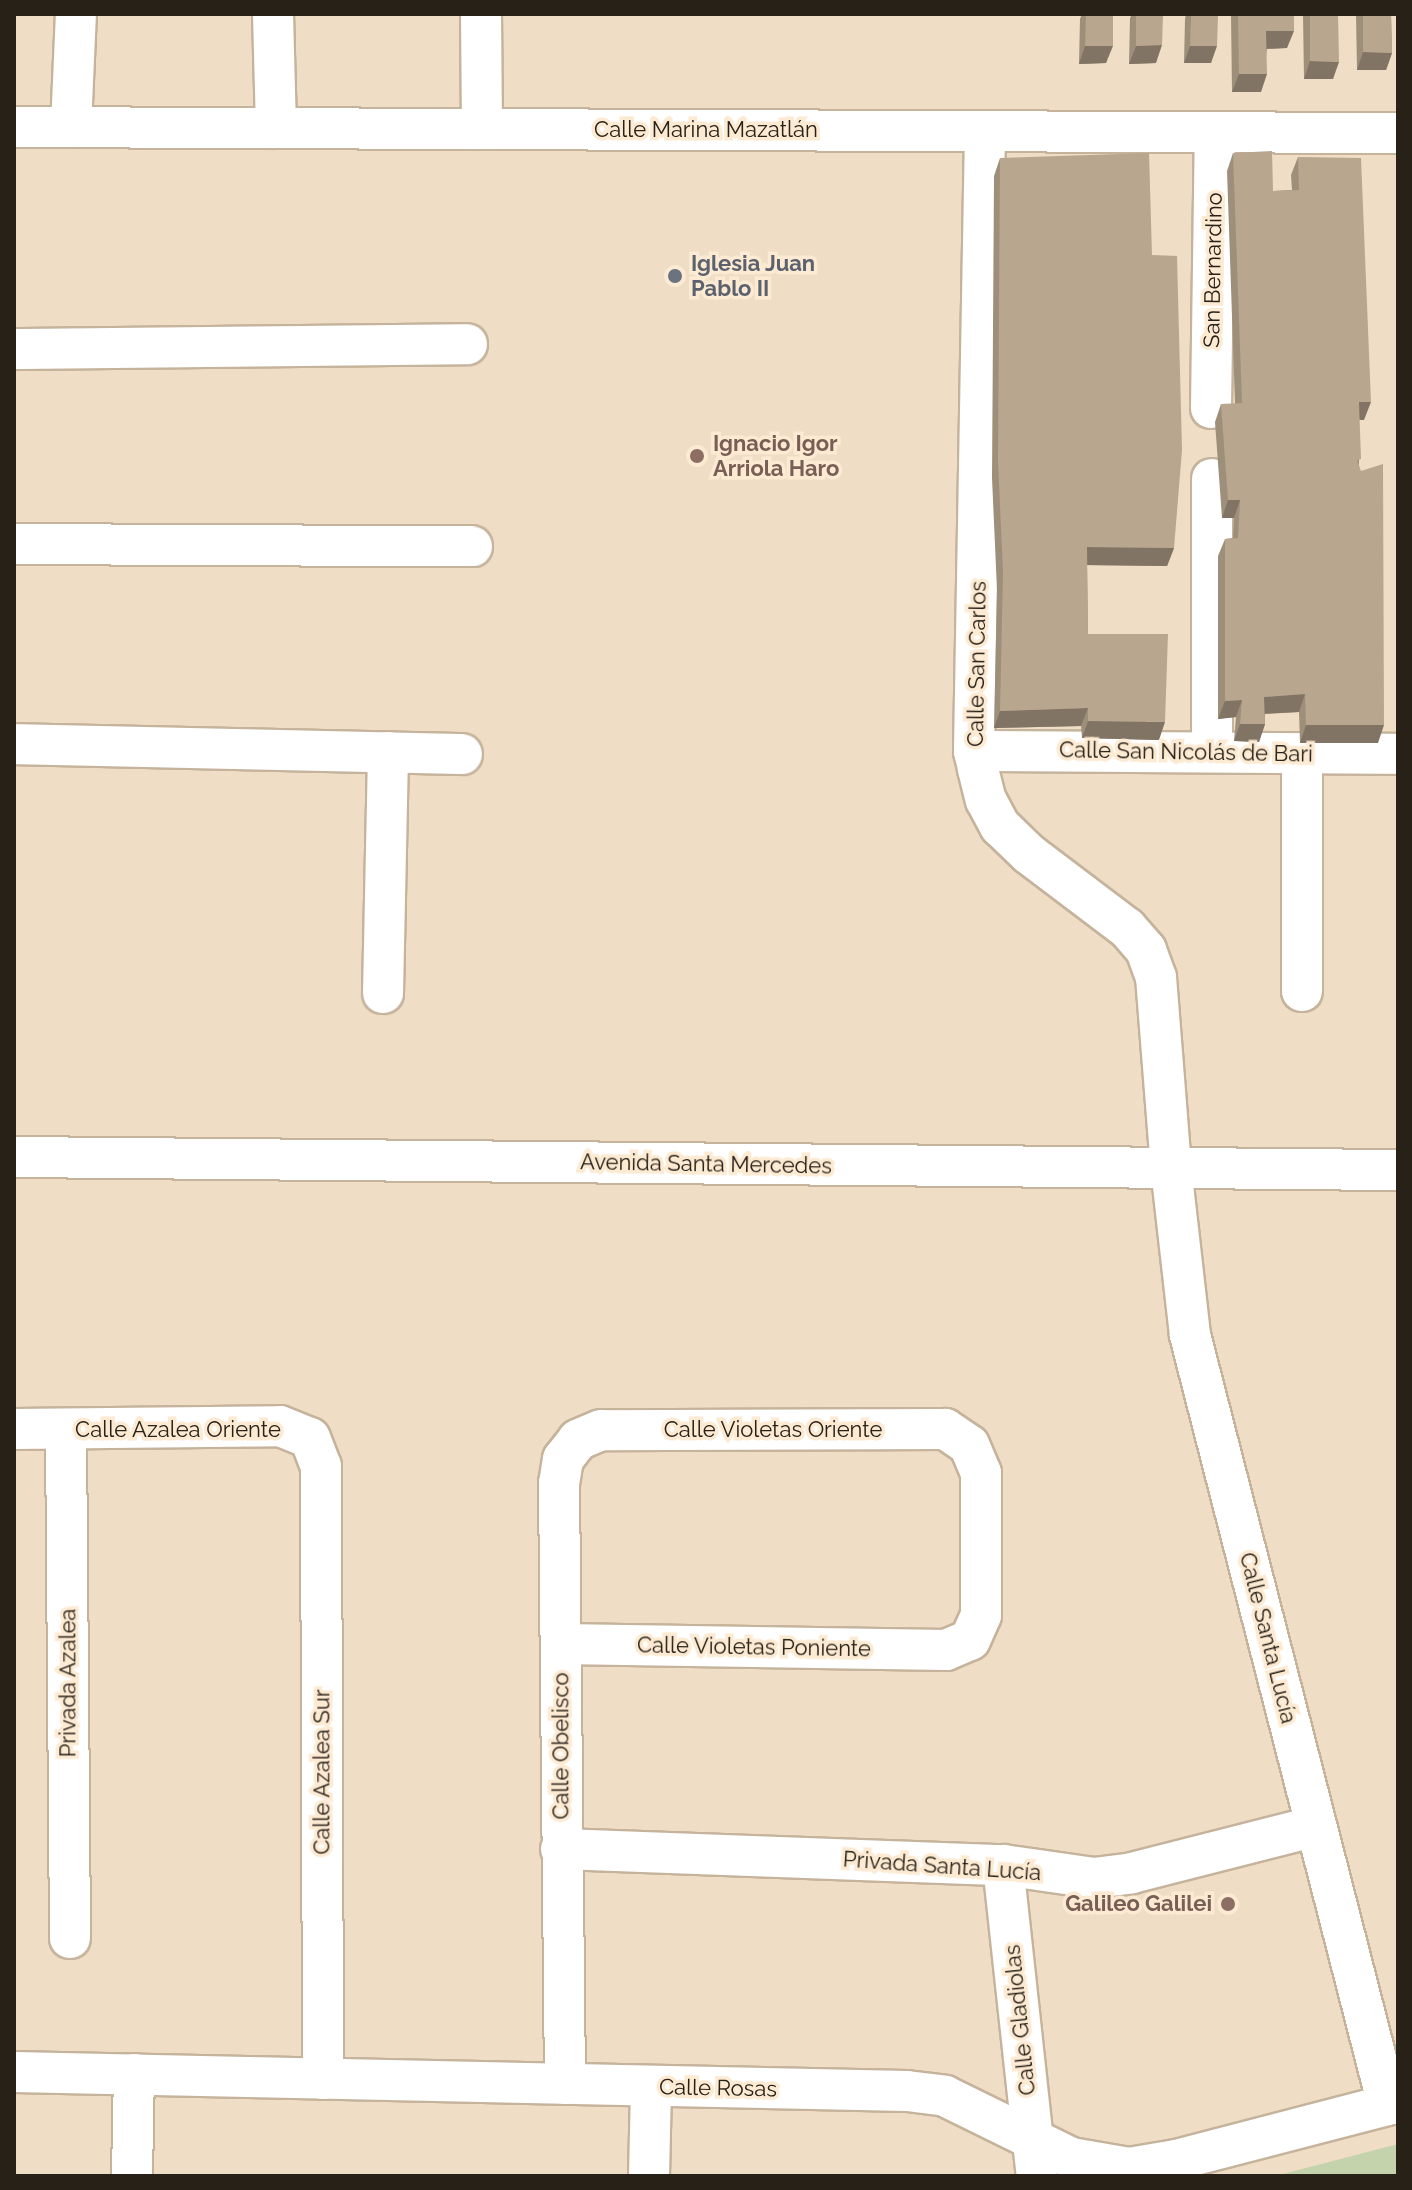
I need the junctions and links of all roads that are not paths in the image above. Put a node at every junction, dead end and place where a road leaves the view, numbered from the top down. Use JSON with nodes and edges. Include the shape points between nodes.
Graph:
{"nodes":[{"id":1,"x":76,"y":14,"type":"edge"},
{"id":2,"x":273,"y":14,"type":"edge"},
{"id":3,"x":481,"y":14,"type":"edge"},
{"id":4,"x":14,"y":127,"type":"edge"},
{"id":5,"x":71,"y":127,"type":"junction"},
{"id":6,"x":276,"y":128,"type":"junction"},
{"id":7,"x":482,"y":129,"type":"junction"},
{"id":8,"x":985,"y":131,"type":"junction"},
{"id":9,"x":1215,"y":132,"type":"junction"},
{"id":10,"x":1398,"y":133,"type":"edge"},
{"id":11,"x":467,"y":344,"type":"dead end"},
{"id":12,"x":14,"y":349,"type":"edge"},
{"id":13,"x":1211,"y":408,"type":"dead end"},
{"id":14,"x":1212,"y":479,"type":"dead end"},
{"id":15,"x":14,"y":544,"type":"edge"},
{"id":16,"x":472,"y":546,"type":"dead end"},
{"id":17,"x":14,"y":744,"type":"edge"},
{"id":18,"x":974,"y":751,"type":"junction"},
{"id":19,"x":388,"y":752,"type":"junction"},
{"id":20,"x":1212,"y":752,"type":"junction"},
{"id":21,"x":1302,"y":753,"type":"junction"},
{"id":22,"x":462,"y":754,"type":"dead end"},
{"id":23,"x":1398,"y":754,"type":"edge"},
{"id":24,"x":1302,"y":991,"type":"dead end"},
{"id":25,"x":383,"y":993,"type":"dead end"},
{"id":26,"x":14,"y":1157,"type":"edge"},
{"id":27,"x":1171,"y":1168,"type":"junction"},
{"id":28,"x":1398,"y":1170,"type":"edge"},
{"id":29,"x":14,"y":1429,"type":"edge"},
{"id":30,"x":66,"y":1429,"type":"junction"},
{"id":31,"x":601,"y":1430,"type":"joint"},
{"id":32,"x":321,"y":1466,"type":"joint"},
{"id":33,"x":561,"y":1644,"type":"junction"},
{"id":34,"x":946,"y":1650,"type":"joint"},
{"id":35,"x":1316,"y":1826,"type":"junction"},
{"id":36,"x":561,"y":1849,"type":"junction"},
{"id":37,"x":1003,"y":1865,"type":"junction"},
{"id":38,"x":70,"y":1938,"type":"dead end"},
{"id":39,"x":14,"y":2072,"type":"edge"},
{"id":40,"x":134,"y":2074,"type":"junction"},
{"id":41,"x":323,"y":2079,"type":"junction"},
{"id":42,"x":565,"y":2084,"type":"junction"},
{"id":43,"x":651,"y":2087,"type":"junction"},
{"id":44,"x":1393,"y":2103,"type":"edge"},
{"id":45,"x":1035,"y":2158,"type":"edge"},
{"id":46,"x":132,"y":2176,"type":"edge"},
{"id":47,"x":649,"y":2176,"type":"edge"}],
"edges":[{"from":1,"to":5,"type":"street"},
{"from":2,"to":6,"type":"street"},
{"from":3,"to":7,"type":"street"},
{"from":4,"to":5,"type":"street","name":"Calle Marina Mazatlán"},
{"from":5,"to":6,"type":"street","name":"Calle Marina Mazatlán"},
{"from":6,"to":7,"type":"street","name":"Calle Marina Mazatlán"},
{"from":7,"to":8,"type":"street","name":"Calle Marina Mazatlán"},
{"from":8,"to":9,"type":"street","name":"Calle Marina Mazatlán"},
{"from":8,"to":18,"type":"street","name":"Calle San Carlos"},
{"from":9,"to":10,"type":"street","name":"Calle Marina Mazatlán"},
{"from":9,"to":13,"type":"street","name":"San Bernardino"},
{"from":11,"to":12,"type":"street"},
{"from":14,"to":20,"type":"street"},
{"from":15,"to":16,"type":"street"},
{"from":17,"to":19,"type":"street"},
{"from":18,"to":20,"type":"street","name":"Calle San Nicolás de Bari"},
{"from":18,"to":27,"type":"street","name":"Calle San Carlos","via":[[986,800],[1000,826],[1127,928],[1146,950],[1156,977]]},
{"from":19,"to":22,"type":"street"},
{"from":19,"to":25,"type":"street"},
{"from":20,"to":21,"type":"street","name":"Calle San Nicolás de Bari"},
{"from":21,"to":23,"type":"street","name":"Calle San Nicolás de Bari"},
{"from":21,"to":24,"type":"street"},
{"from":26,"to":27,"type":"street","name":"Avenida Santa Mercedes"},
{"from":27,"to":28,"type":"street","name":"Avenida Santa Mercedes"},
{"from":27,"to":35,"type":"street","name":"Calle Santa Lucía","via":[[1190,1335]]},
{"from":29,"to":30,"type":"street","name":"Calle Azalea Oriente"},
{"from":30,"to":32,"type":"street","name":"Calle Azalea Oriente","via":[[280,1426],[310,1438]]},
{"from":30,"to":38,"type":"street","name":"Privada Azalea"},
{"from":31,"to":33,"type":"street","name":"Calle Obelisco","via":[[578,1440],[563,1459]]},
{"from":31,"to":34,"type":"street","name":"Calle Violetas Oriente","via":[[945,1429],[969,1445],[981,1473],[981,1615],[970,1640]]},
{"from":32,"to":41,"type":"street","name":"Calle Azalea Sur"},
{"from":33,"to":34,"type":"street","name":"Calle Violetas Poniente"},
{"from":33,"to":36,"type":"street","name":"Calle Obelisco"},
{"from":35,"to":37,"type":"street","name":"Privada Santa Lucía","via":[[1094,1878]]},
{"from":35,"to":44,"type":"street","name":"Calle Santa Lucía"},
{"from":36,"to":37,"type":"street","name":"Privada Santa Lucía"},
{"from":36,"to":42,"type":"street","name":"Calle Obelisco"},
{"from":37,"to":45,"type":"street","name":"Calle Gladiolas"},
{"from":39,"to":40,"type":"street","name":"Calle Rosas"},
{"from":40,"to":41,"type":"street","name":"Calle Rosas"},
{"from":40,"to":46,"type":"street"},
{"from":41,"to":42,"type":"street","name":"Calle Rosas"},
{"from":42,"to":43,"type":"street","name":"Calle Rosas"},
{"from":43,"to":45,"type":"street","name":"Calle Rosas","via":[[945,2096]]},
{"from":43,"to":47,"type":"street"},
{"from":44,"to":45,"type":"street","name":"Calle Rosas","via":[[1129,2168]]}]}
